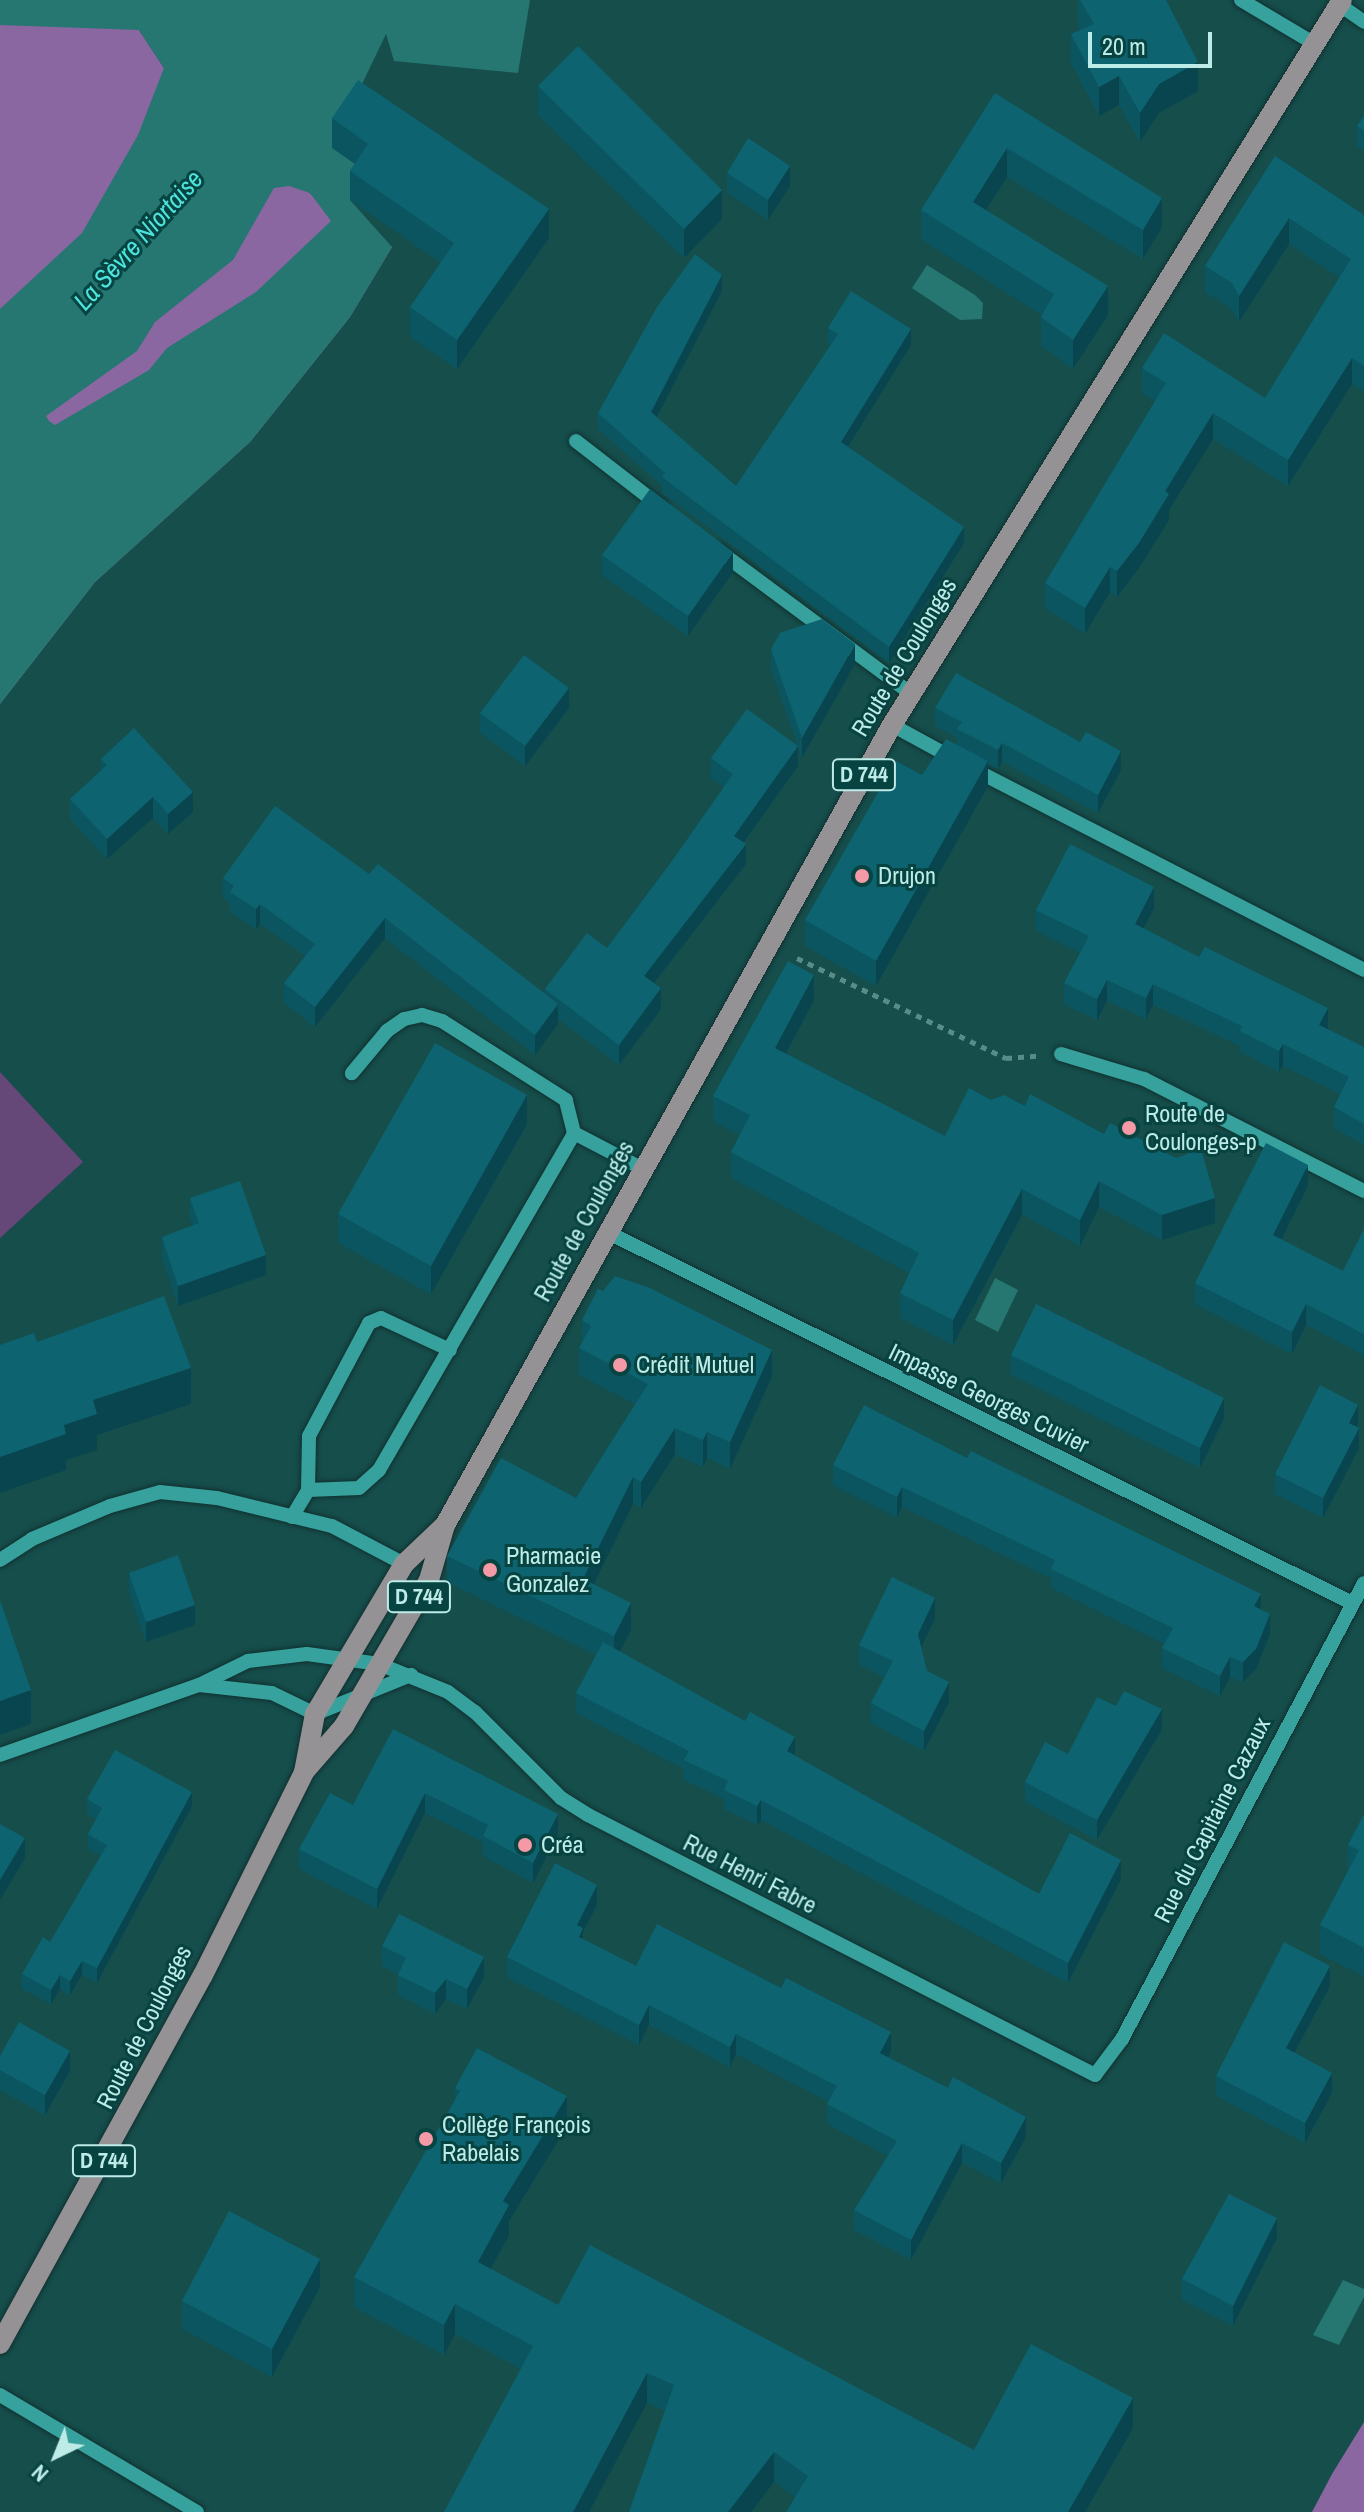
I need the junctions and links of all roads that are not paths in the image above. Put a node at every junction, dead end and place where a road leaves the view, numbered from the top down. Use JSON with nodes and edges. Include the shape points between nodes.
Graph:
{"nodes":[{"id":1,"x":1241,"y":0,"type":"edge"},
{"id":2,"x":1341,"y":2,"type":"edge"},
{"id":3,"x":1364,"y":22,"type":"edge"},
{"id":4,"x":1315,"y":44,"type":"junction"},
{"id":5,"x":576,"y":441,"type":"dead end"},
{"id":6,"x":674,"y":516,"type":"edge"},
{"id":7,"x":710,"y":544,"type":"edge"},
{"id":8,"x":910,"y":693,"type":"junction"},
{"id":9,"x":892,"y":725,"type":"junction"},
{"id":10,"x":1364,"y":970,"type":"edge"},
{"id":11,"x":1061,"y":1054,"type":"road end"},
{"id":12,"x":352,"y":1073,"type":"dead end"},
{"id":13,"x":574,"y":1133,"type":"junction"},
{"id":14,"x":643,"y":1169,"type":"junction"},
{"id":15,"x":1364,"y":1191,"type":"edge"},
{"id":16,"x":607,"y":1232,"type":"junction"},
{"id":17,"x":450,"y":1350,"type":"junction"},
{"id":18,"x":308,"y":1490,"type":"junction"},
{"id":19,"x":292,"y":1517,"type":"junction"},
{"id":20,"x":445,"y":1525,"type":"junction"},
{"id":21,"x":0,"y":1560,"type":"edge"},
{"id":22,"x":404,"y":1564,"type":"junction"},
{"id":23,"x":1364,"y":1583,"type":"edge"},
{"id":24,"x":1352,"y":1603,"type":"junction"},
{"id":25,"x":351,"y":1657,"type":"junction"},
{"id":26,"x":379,"y":1664,"type":"junction"},
{"id":27,"x":411,"y":1675,"type":"junction"},
{"id":28,"x":199,"y":1685,"type":"junction"},
{"id":29,"x":362,"y":1695,"type":"junction"},
{"id":30,"x":315,"y":1714,"type":"junction"},
{"id":31,"x":0,"y":1755,"type":"edge"},
{"id":32,"x":304,"y":1772,"type":"junction"},
{"id":33,"x":1095,"y":2075,"type":"joint"},
{"id":34,"x":0,"y":2344,"type":"edge"},
{"id":35,"x":0,"y":2395,"type":"edge"},
{"id":36,"x":197,"y":2512,"type":"edge"}],
"edges":[{"from":1,"to":4,"type":"street"},
{"from":2,"to":3,"type":"street"},
{"from":2,"to":4,"type":"main road","name":"Route de Coulonges","number":"D 744"},
{"from":4,"to":8,"type":"main road","name":"Route de Coulonges","number":"D 744"},
{"from":5,"to":6,"type":"street"},
{"from":7,"to":8,"type":"street"},
{"from":8,"to":9,"type":"main road","name":"Route de Coulonges","number":"D 744"},
{"from":9,"to":10,"type":"street"},
{"from":9,"to":14,"type":"main road","name":"Route de Coulonges","number":"D 744"},
{"from":11,"to":15,"type":"street","via":[[1144,1079]]},
{"from":12,"to":13,"type":"street","via":[[387,1031],[422,1015],[442,1021],[566,1100]]},
{"from":13,"to":14,"type":"street"},
{"from":13,"to":17,"type":"street"},
{"from":14,"to":16,"type":"main road","name":"Route de Coulonges","number":"D 744"},
{"from":16,"to":20,"type":"main road","name":"Route de Coulonges","number":"D 744"},
{"from":16,"to":24,"type":"street","name":"Impasse Georges Cuvier"},
{"from":17,"to":18,"type":"street","via":[[371,1480],[359,1488]]},
{"from":17,"to":18,"type":"street","via":[[381,1318],[369,1323],[309,1436]]},
{"from":18,"to":19,"type":"street"},
{"from":19,"to":21,"type":"street","via":[[160,1492],[84,1517]]},
{"from":19,"to":22,"type":"street","via":[[363,1539]]},
{"from":20,"to":22,"type":"main road","name":"Route de Coulonges","number":"D 744"},
{"from":20,"to":26,"type":"main road","name":"Route de Coulonges","number":"D 744","via":[[429,1580]]},
{"from":22,"to":25,"type":"main road","name":"Route de Coulonges","number":"D 744"},
{"from":23,"to":24,"type":"street","name":"Rue du Capitaine Cazaux"},
{"from":24,"to":33,"type":"street","name":"Rue du Capitaine Cazaux","via":[[1122,2039]]},
{"from":25,"to":26,"type":"street","name":"Rue Henri Fabre"},
{"from":25,"to":28,"type":"street","name":"Rue Henri Fabre","via":[[248,1661]]},
{"from":25,"to":30,"type":"main road","name":"Route de Coulonges","number":"D 744"},
{"from":26,"to":27,"type":"street","name":"Rue Henri Fabre"},
{"from":26,"to":29,"type":"main road","name":"Route de Coulonges","number":"D 744"},
{"from":27,"to":29,"type":"street"},
{"from":27,"to":33,"type":"street","name":"Rue Henri Fabre","via":[[475,1712],[561,1798],[588,1815]]},
{"from":28,"to":30,"type":"street","via":[[272,1693]]},
{"from":28,"to":31,"type":"street","name":"Rue Henri Fabre"},
{"from":29,"to":30,"type":"street"},
{"from":29,"to":32,"type":"main road","name":"Route de Coulonges","number":"D 744","via":[[327,1750]]},
{"from":30,"to":32,"type":"main road","name":"Route de Coulonges","number":"D 744"},
{"from":32,"to":34,"type":"main road","name":"Route de Coulonges","number":"D 744","via":[[203,1975]]},
{"from":35,"to":36,"type":"street"}]}
